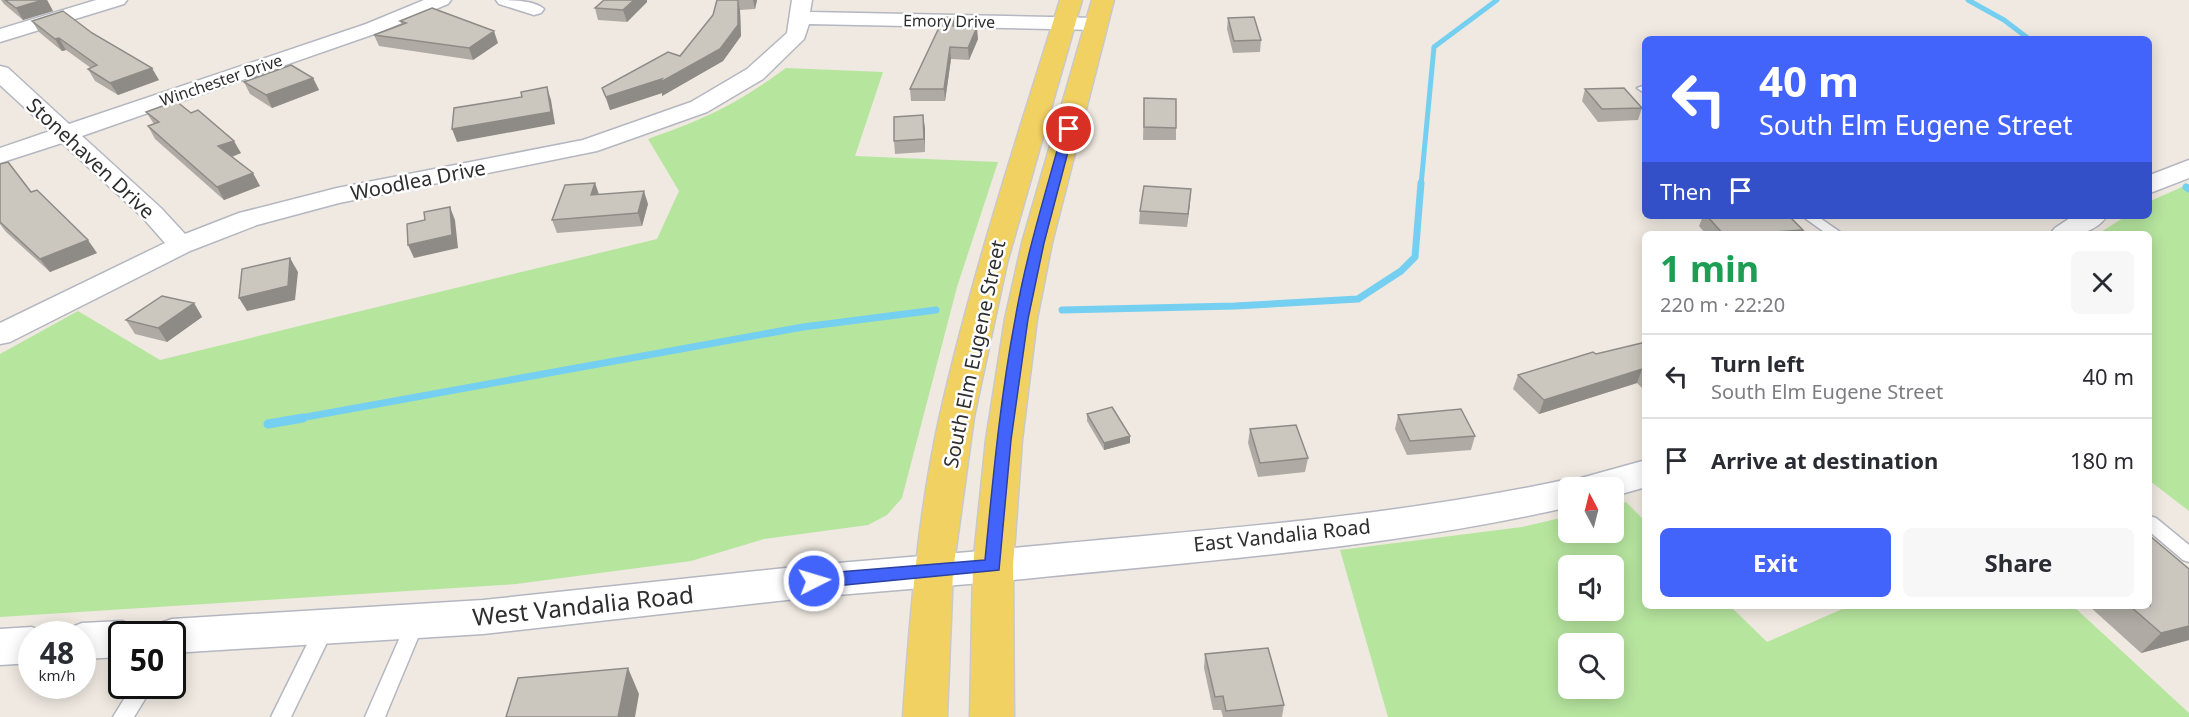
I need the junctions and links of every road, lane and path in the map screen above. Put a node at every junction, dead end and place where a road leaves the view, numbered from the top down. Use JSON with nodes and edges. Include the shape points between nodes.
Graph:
{"nodes":[{"id":1,"x":117,"y":0,"type":"edge"},
{"id":2,"x":441,"y":0,"type":"edge"},
{"id":3,"x":506,"y":0,"type":"edge"},
{"id":4,"x":1103,"y":0,"type":"edge"},
{"id":5,"x":534,"y":9,"type":"dead end"},
{"id":6,"x":802,"y":9,"type":"edge"},
{"id":7,"x":1077,"y":16,"type":"edge"},
{"id":8,"x":0,"y":36,"type":"edge"},
{"id":9,"x":0,"y":73,"type":"edge"},
{"id":10,"x":64,"y":134,"type":"junction"},
{"id":11,"x":0,"y":156,"type":"edge"},
{"id":12,"x":2189,"y":168,"type":"edge"},
{"id":13,"x":2152,"y":184,"type":"edge"},
{"id":14,"x":1813,"y":219,"type":"edge"},
{"id":15,"x":2088,"y":219,"type":"edge"},
{"id":16,"x":1831,"y":231,"type":"edge"},
{"id":17,"x":2070,"y":231,"type":"edge"},
{"id":18,"x":181,"y":244,"type":"junction"},
{"id":19,"x":0,"y":335,"type":"edge"},
{"id":20,"x":1642,"y":474,"type":"edge"},
{"id":21,"x":1624,"y":479,"type":"edge"},
{"id":22,"x":1558,"y":495,"type":"edge"},
{"id":23,"x":2152,"y":525,"type":"edge"},
{"id":24,"x":2189,"y":555,"type":"edge"},
{"id":25,"x":993,"y":566,"type":"junction"},
{"id":26,"x":933,"y":571,"type":"junction"},
{"id":27,"x":416,"y":621,"type":"junction"},
{"id":28,"x":326,"y":626,"type":"junction"},
{"id":29,"x":186,"y":636,"type":"edge"},
{"id":30,"x":18,"y":645,"type":"edge"},
{"id":31,"x":0,"y":646,"type":"edge"},
{"id":32,"x":135,"y":699,"type":"edge"},
{"id":33,"x":123,"y":717,"type":"edge"},
{"id":34,"x":281,"y":717,"type":"edge"},
{"id":35,"x":375,"y":717,"type":"edge"},
{"id":36,"x":925,"y":717,"type":"edge"},
{"id":37,"x":992,"y":717,"type":"edge"}],
"edges":[{"from":1,"to":8,"type":"street"},
{"from":2,"to":10,"type":"street","name":"Winchester Drive","via":[[373,28]]},
{"from":3,"to":5,"type":"street"},
{"from":4,"to":7,"type":"main road","name":"South Elm Eugene Street"},
{"from":6,"to":7,"type":"street","name":"Emory Drive"},
{"from":6,"to":18,"type":"street","name":"Woodlea Drive","via":[[797,35],[755,74],[699,107],[651,126],[589,146],[337,196],[248,219]]},
{"from":7,"to":25,"type":"main road","name":"South Elm Eugene Street","via":[[1021,319],[1004,440]]},
{"from":7,"to":26,"type":"main road","name":"South Elm Eugene Street","via":[[992,263],[957,417]]},
{"from":9,"to":10,"type":"street","name":"Stonehaven Drive"},
{"from":10,"to":11,"type":"street","name":"Winchester Drive"},
{"from":10,"to":18,"type":"street","name":"Stonehaven Drive"},
{"from":12,"to":13,"type":"street"},
{"from":14,"to":16,"type":"lane"},
{"from":15,"to":17,"type":"street"},
{"from":18,"to":19,"type":"street","name":"Woodlea Drive"},
{"from":20,"to":21,"type":"street"},
{"from":22,"to":25,"type":"street","name":"East Vandalia Road","via":[[1488,511],[1346,530]]},
{"from":23,"to":24,"type":"lane"},
{"from":25,"to":26,"type":"street","name":"West Vandalia Road"},
{"from":25,"to":37,"type":"main road","name":"South Elm Eugene Street"},
{"from":26,"to":27,"type":"street","name":"West Vandalia Road"},
{"from":26,"to":36,"type":"main road","name":"South Elm Eugene Street"},
{"from":27,"to":28,"type":"street","name":"West Vandalia Road"},
{"from":27,"to":35,"type":"lane"},
{"from":28,"to":29,"type":"street","name":"West Vandalia Road"},
{"from":28,"to":34,"type":"lane"},
{"from":30,"to":31,"type":"street"},
{"from":32,"to":33,"type":"lane"}]}
